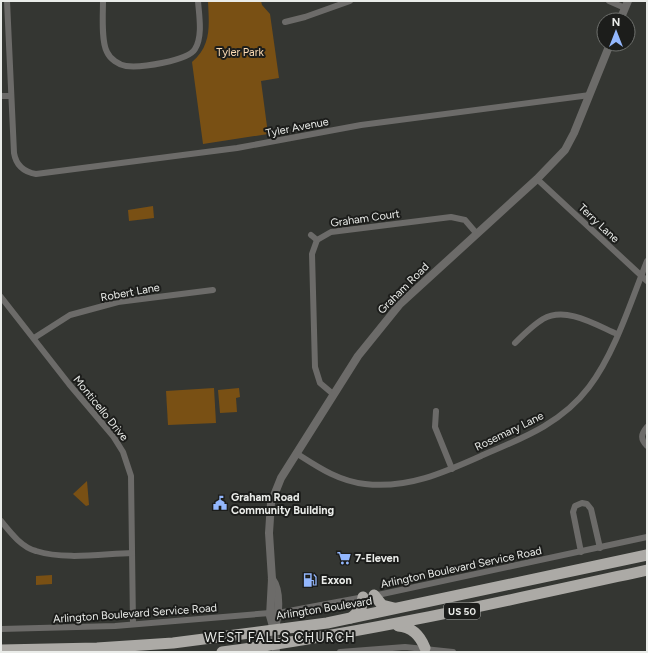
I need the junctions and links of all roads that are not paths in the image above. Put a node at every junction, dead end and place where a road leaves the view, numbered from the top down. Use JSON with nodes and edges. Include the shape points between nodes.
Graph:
{"nodes":[{"id":1,"x":7,"y":1,"type":"edge"},
{"id":2,"x":102,"y":1,"type":"edge"},
{"id":3,"x":198,"y":1,"type":"edge"},
{"id":4,"x":350,"y":1,"type":"edge"},
{"id":5,"x":609,"y":1,"type":"edge"},
{"id":6,"x":626,"y":4,"type":"edge"},
{"id":7,"x":285,"y":22,"type":"dead end"},
{"id":8,"x":607,"y":52,"type":"edge"},
{"id":9,"x":590,"y":95,"type":"junction"},
{"id":10,"x":1,"y":96,"type":"edge"},
{"id":11,"x":11,"y":96,"type":"junction"},
{"id":12,"x":537,"y":179,"type":"junction"},
{"id":13,"x":477,"y":234,"type":"junction"},
{"id":14,"x":311,"y":235,"type":"dead end"},
{"id":15,"x":317,"y":240,"type":"junction"},
{"id":16,"x":647,"y":261,"type":"edge"},
{"id":17,"x":641,"y":275,"type":"junction"},
{"id":18,"x":647,"y":281,"type":"edge"},
{"id":19,"x":213,"y":290,"type":"dead end"},
{"id":20,"x":1,"y":297,"type":"edge"},
{"id":21,"x":617,"y":334,"type":"junction"},
{"id":22,"x":34,"y":338,"type":"junction"},
{"id":23,"x":515,"y":342,"type":"dead end"},
{"id":24,"x":333,"y":394,"type":"junction"},
{"id":25,"x":436,"y":411,"type":"dead end"},
{"id":26,"x":647,"y":427,"type":"edge"},
{"id":27,"x":647,"y":446,"type":"edge"},
{"id":28,"x":296,"y":454,"type":"junction"},
{"id":29,"x":452,"y":469,"type":"junction"},
{"id":30,"x":1,"y":521,"type":"edge"},
{"id":31,"x":647,"y":537,"type":"edge"},
{"id":32,"x":600,"y":548,"type":"junction"},
{"id":33,"x":582,"y":552,"type":"junction"},
{"id":34,"x":132,"y":553,"type":"junction"},
{"id":35,"x":647,"y":555,"type":"edge"},
{"id":36,"x":647,"y":570,"type":"edge"},
{"id":37,"x":368,"y":596,"type":"junction"},
{"id":38,"x":400,"y":608,"type":"junction"},
{"id":39,"x":274,"y":613,"type":"junction"},
{"id":40,"x":350,"y":618,"type":"junction"},
{"id":41,"x":133,"y":624,"type":"junction"},
{"id":42,"x":387,"y":626,"type":"junction"},
{"id":43,"x":1,"y":629,"type":"edge"},
{"id":44,"x":274,"y":630,"type":"junction"},
{"id":45,"x":425,"y":648,"type":"junction"},
{"id":46,"x":276,"y":649,"type":"edge"},
{"id":47,"x":1,"y":650,"type":"edge"},
{"id":48,"x":222,"y":652,"type":"edge"},
{"id":49,"x":340,"y":652,"type":"edge"},
{"id":50,"x":451,"y":652,"type":"edge"}],
"edges":[{"from":1,"to":11,"type":"street"},
{"from":2,"to":3,"type":"street","via":[[107,52],[115,61],[126,66],[177,60],[192,54],[199,36]]},
{"from":4,"to":7,"type":"street","via":[[305,18]]},
{"from":5,"to":6,"type":"street"},
{"from":8,"to":9,"type":"street","name":"Graham Road"},
{"from":9,"to":11,"type":"street","name":"Tyler Avenue","via":[[361,125],[238,148],[46,174],[31,173],[22,168],[15,159]]},
{"from":9,"to":12,"type":"street","name":"Graham Road","via":[[565,150]]},
{"from":10,"to":11,"type":"street"},
{"from":12,"to":13,"type":"street","name":"Graham Road"},
{"from":12,"to":17,"type":"street","name":"Terry Lane"},
{"from":13,"to":15,"type":"street","name":"Graham Court","via":[[465,220],[451,217],[331,232]]},
{"from":13,"to":24,"type":"street","name":"Graham Road","via":[[400,304],[361,351]]},
{"from":14,"to":15,"type":"street"},
{"from":15,"to":24,"type":"street","via":[[312,254],[315,367],[320,383]]},
{"from":16,"to":17,"type":"street","name":"Rosemary Lane"},
{"from":17,"to":18,"type":"street","name":"Terry Lane"},
{"from":17,"to":21,"type":"street","name":"Rosemary Lane"},
{"from":19,"to":22,"type":"street","name":"Robert Lane","via":[[118,302],[70,316]]},
{"from":20,"to":22,"type":"street","name":"Monticello Drive"},
{"from":21,"to":23,"type":"street","via":[[576,317],[560,314],[541,320]]},
{"from":21,"to":29,"type":"street","name":"Rosemary Lane","via":[[592,382],[561,416],[533,434]]},
{"from":22,"to":34,"type":"street","name":"Monticello Drive","via":[[123,452],[131,476]]},
{"from":24,"to":28,"type":"street","name":"Graham Road"},
{"from":25,"to":29,"type":"street","via":[[435,427]]},
{"from":26,"to":27,"type":"street","via":[[642,440]]},
{"from":28,"to":29,"type":"street","name":"Rosemary Lane","via":[[333,476],[364,484],[397,485],[415,482]]},
{"from":28,"to":39,"type":"street","name":"Graham Road","via":[[281,478],[271,503],[269,533]]},
{"from":30,"to":34,"type":"street","via":[[13,536],[34,551],[58,555]]},
{"from":31,"to":32,"type":"street","name":"Arlington Boulevard Service Road"},
{"from":32,"to":33,"type":"street","name":"Arlington Boulevard Service Road"},
{"from":32,"to":33,"type":"street","via":[[592,509],[582,503],[575,506],[573,512]]},
{"from":33,"to":37,"type":"street","name":"Arlington Boulevard Service Road"},
{"from":34,"to":41,"type":"street","name":"Monticello Drive"},
{"from":35,"to":38,"type":"highway","name":"Arlington Boulevard","number":"US 50"},
{"from":36,"to":42,"type":"highway","number":"US 50"},
{"from":37,"to":38,"type":"highway","via":[[382,605]]},
{"from":37,"to":39,"type":"street","name":"Arlington Boulevard Service Road"},
{"from":37,"to":40,"type":"highway","via":[[361,609]]},
{"from":38,"to":40,"type":"highway","name":"Arlington Boulevard","number":"US 50"},
{"from":39,"to":41,"type":"street","name":"Arlington Boulevard Service Road"},
{"from":39,"to":44,"type":"street","name":"Graham Road"},
{"from":40,"to":44,"type":"highway","name":"Arlington Boulevard","number":"US 50"},
{"from":41,"to":43,"type":"street","name":"Arlington Boulevard Service Road"},
{"from":42,"to":45,"type":"highway","via":[[410,629],[419,636]]},
{"from":42,"to":46,"type":"highway","number":"US 50"},
{"from":44,"to":46,"type":"street","name":"Graham Road"},
{"from":44,"to":47,"type":"highway","name":"Arlington Boulevard","number":"US 50","via":[[173,643]]},
{"from":45,"to":49,"type":"street","via":[[385,647]]},
{"from":45,"to":50,"type":"street"},
{"from":46,"to":48,"type":"highway","number":"US 50"}]}
